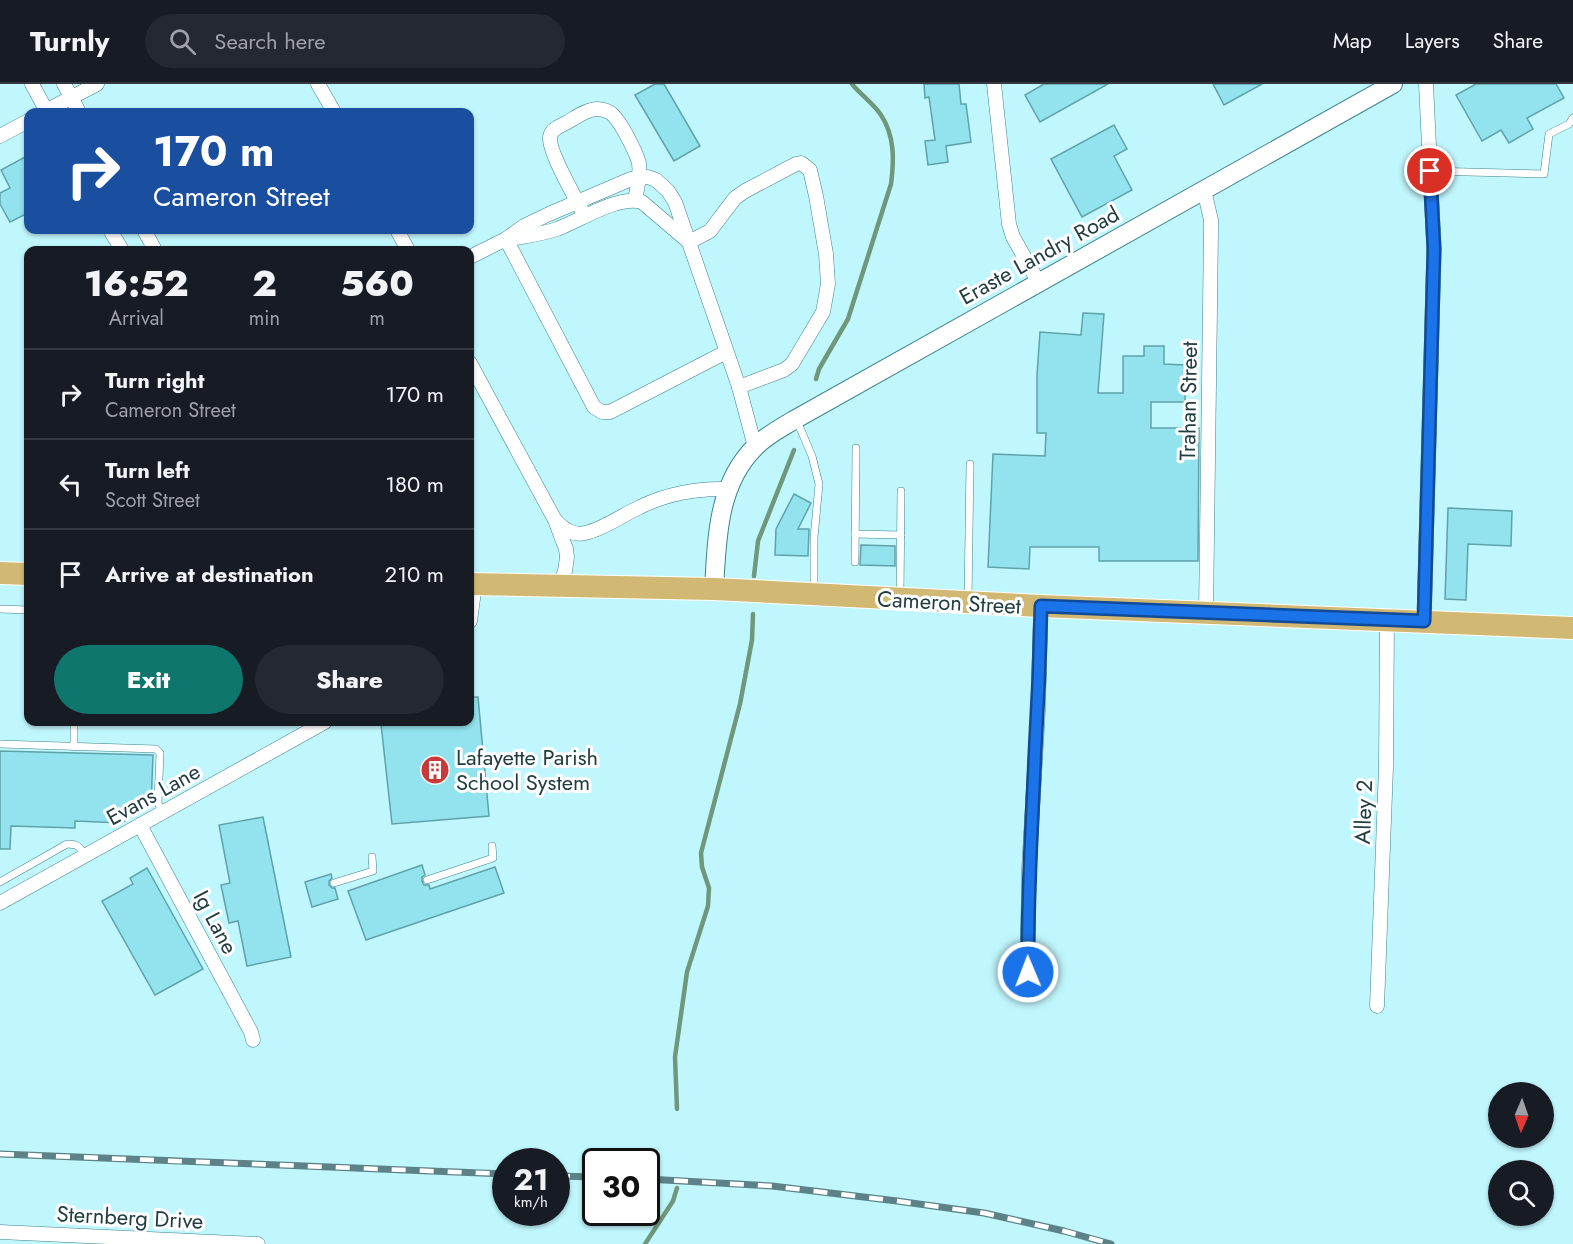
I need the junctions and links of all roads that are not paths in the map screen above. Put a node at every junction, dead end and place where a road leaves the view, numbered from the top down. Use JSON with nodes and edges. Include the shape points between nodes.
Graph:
{"nodes":[{"id":1,"x":32,"y":84,"type":"edge"},
{"id":2,"x":64,"y":84,"type":"edge"},
{"id":3,"x":98,"y":84,"type":"edge"},
{"id":4,"x":318,"y":84,"type":"edge"},
{"id":5,"x":994,"y":84,"type":"edge"},
{"id":6,"x":1393,"y":84,"type":"edge"},
{"id":7,"x":1426,"y":84,"type":"edge"},
{"id":8,"x":72,"y":98,"type":"junction"},
{"id":9,"x":44,"y":108,"type":"edge"},
{"id":10,"x":53,"y":108,"type":"edge"},
{"id":11,"x":77,"y":108,"type":"edge"},
{"id":12,"x":332,"y":108,"type":"edge"},
{"id":13,"x":1573,"y":118,"type":"edge"},
{"id":14,"x":24,"y":123,"type":"edge"},
{"id":15,"x":0,"y":136,"type":"edge"},
{"id":16,"x":1430,"y":171,"type":"junction"},
{"id":17,"x":638,"y":177,"type":"junction"},
{"id":18,"x":1204,"y":190,"type":"junction"},
{"id":19,"x":635,"y":200,"type":"junction"},
{"id":20,"x":578,"y":202,"type":"junction"},
{"id":21,"x":585,"y":216,"type":"junction"},
{"id":22,"x":506,"y":239,"type":"junction"},
{"id":23,"x":689,"y":242,"type":"junction"},
{"id":24,"x":474,"y":255,"type":"edge"},
{"id":25,"x":1039,"y":283,"type":"junction"},
{"id":26,"x":726,"y":352,"type":"junction"},
{"id":27,"x":474,"y":370,"type":"edge"},
{"id":28,"x":739,"y":387,"type":"junction"},
{"id":29,"x":796,"y":419,"type":"junction"},
{"id":30,"x":755,"y":447,"type":"junction"},
{"id":31,"x":856,"y":448,"type":"dead end"},
{"id":32,"x":970,"y":464,"type":"dead end"},
{"id":33,"x":727,"y":489,"type":"junction"},
{"id":34,"x":901,"y":491,"type":"dead end"},
{"id":35,"x":555,"y":520,"type":"junction"},
{"id":36,"x":855,"y":534,"type":"junction"},
{"id":37,"x":901,"y":534,"type":"junction"},
{"id":38,"x":855,"y":562,"type":"dead end"},
{"id":39,"x":0,"y":573,"type":"edge"},
{"id":40,"x":24,"y":574,"type":"edge"},
{"id":41,"x":474,"y":584,"type":"edge"},
{"id":42,"x":560,"y":585,"type":"junction"},
{"id":43,"x":714,"y":589,"type":"junction"},
{"id":44,"x":814,"y":595,"type":"junction"},
{"id":45,"x":900,"y":599,"type":"junction"},
{"id":46,"x":968,"y":603,"type":"junction"},
{"id":47,"x":1041,"y":606,"type":"junction"},
{"id":48,"x":0,"y":609,"type":"edge"},
{"id":49,"x":24,"y":610,"type":"edge"},
{"id":50,"x":1206,"y":613,"type":"junction"},
{"id":51,"x":1387,"y":620,"type":"junction"},
{"id":52,"x":1424,"y":621,"type":"junction"},
{"id":53,"x":1573,"y":628,"type":"edge"},
{"id":54,"x":74,"y":726,"type":"edge"},
{"id":55,"x":318,"y":726,"type":"edge"},
{"id":56,"x":0,"y":744,"type":"edge"},
{"id":57,"x":74,"y":747,"type":"junction"},
{"id":58,"x":163,"y":813,"type":"junction"},
{"id":59,"x":140,"y":825,"type":"junction"},
{"id":60,"x":492,"y":846,"type":"dead end"},
{"id":61,"x":85,"y":856,"type":"junction"},
{"id":62,"x":372,"y":857,"type":"dead end"},
{"id":63,"x":427,"y":879,"type":"dead end"},
{"id":64,"x":0,"y":882,"type":"edge"},
{"id":65,"x":334,"y":884,"type":"dead end"},
{"id":66,"x":0,"y":903,"type":"edge"},
{"id":67,"x":1027,"y":991,"type":"dead end"},
{"id":68,"x":1377,"y":1006,"type":"dead end"},
{"id":69,"x":253,"y":1040,"type":"dead end"},
{"id":70,"x":0,"y":1232,"type":"edge"},
{"id":71,"x":258,"y":1244,"type":"edge"}],
"edges":[{"from":1,"to":9,"type":"street"},
{"from":2,"to":8,"type":"street"},
{"from":3,"to":8,"type":"street"},
{"from":4,"to":12,"type":"street"},
{"from":5,"to":25,"type":"street","via":[[1009,224]]},
{"from":6,"to":18,"type":"street","name":"Eraste Landry Road"},
{"from":7,"to":16,"type":"street"},
{"from":8,"to":10,"type":"street"},
{"from":8,"to":11,"type":"street"},
{"from":13,"to":16,"type":"lane","via":[[1549,134],[1544,174]]},
{"from":14,"to":15,"type":"street"},
{"from":16,"to":52,"type":"street","via":[[1434,249]]},
{"from":17,"to":19,"type":"street"},
{"from":17,"to":20,"type":"street"},
{"from":17,"to":20,"type":"street","via":[[637,156],[618,121],[609,112],[587,112],[556,128],[550,137],[552,151]]},
{"from":17,"to":23,"type":"street","via":[[656,180],[668,191]]},
{"from":18,"to":25,"type":"street","name":"Eraste Landry Road"},
{"from":18,"to":50,"type":"street","name":"Trahan Street","via":[[1211,220]]},
{"from":19,"to":21,"type":"street","via":[[621,201]]},
{"from":19,"to":23,"type":"street"},
{"from":20,"to":21,"type":"street"},
{"from":20,"to":22,"type":"street","via":[[524,226]]},
{"from":21,"to":22,"type":"street","via":[[557,229]]},
{"from":22,"to":24,"type":"street"},
{"from":22,"to":26,"type":"street","via":[[594,407],[602,412],[610,412]]},
{"from":23,"to":26,"type":"street"},
{"from":23,"to":28,"type":"street","via":[[710,231],[745,190],[796,164],[810,170],[828,269],[823,312],[792,364]]},
{"from":25,"to":29,"type":"street","name":"Eraste Landry Road"},
{"from":26,"to":28,"type":"street"},
{"from":27,"to":35,"type":"street"},
{"from":28,"to":30,"type":"street"},
{"from":29,"to":30,"type":"street","name":"Eraste Landry Road"},
{"from":29,"to":44,"type":"lane","via":[[819,484]]},
{"from":30,"to":33,"type":"street","name":"Eraste Landry Road"},
{"from":31,"to":36,"type":"lane"},
{"from":32,"to":46,"type":"lane"},
{"from":33,"to":35,"type":"street","via":[[662,498],[585,533],[565,530]]},
{"from":33,"to":43,"type":"street","name":"Eraste Landry Road"},
{"from":34,"to":37,"type":"lane"},
{"from":35,"to":42,"type":"street","via":[[567,557]]},
{"from":36,"to":37,"type":"lane"},
{"from":36,"to":38,"type":"lane"},
{"from":37,"to":45,"type":"lane"},
{"from":39,"to":40,"type":"main road"},
{"from":41,"to":42,"type":"main road","name":"Cameron Street"},
{"from":42,"to":43,"type":"main road","name":"Cameron Street"},
{"from":43,"to":44,"type":"main road","name":"Cameron Street"},
{"from":44,"to":45,"type":"main road","name":"Cameron Street"},
{"from":45,"to":46,"type":"main road","name":"Cameron Street"},
{"from":46,"to":47,"type":"main road","name":"Cameron Street"},
{"from":47,"to":50,"type":"main road","name":"Cameron Street"},
{"from":47,"to":67,"type":"street"},
{"from":48,"to":49,"type":"lane"},
{"from":50,"to":51,"type":"main road","name":"Cameron Street"},
{"from":51,"to":52,"type":"main road","name":"Cameron Street"},
{"from":51,"to":68,"type":"street","name":"Alley 2"},
{"from":52,"to":53,"type":"main road","name":"Cameron Street"},
{"from":54,"to":57,"type":"lane"},
{"from":55,"to":58,"type":"street","name":"Evans Lane"},
{"from":56,"to":57,"type":"lane"},
{"from":57,"to":58,"type":"lane","via":[[156,749],[160,753],[158,803]]},
{"from":58,"to":59,"type":"street","name":"Evans Lane"},
{"from":59,"to":61,"type":"street","name":"Evans Lane"},
{"from":59,"to":69,"type":"street","name":"Ig Lane"},
{"from":60,"to":63,"type":"lane","via":[[493,858]]},
{"from":61,"to":64,"type":"lane","via":[[80,847],[67,844]]},
{"from":61,"to":66,"type":"street","name":"Evans Lane"},
{"from":62,"to":65,"type":"lane","via":[[373,871]]},
{"from":70,"to":71,"type":"street","name":"Sternberg Drive"}]}
